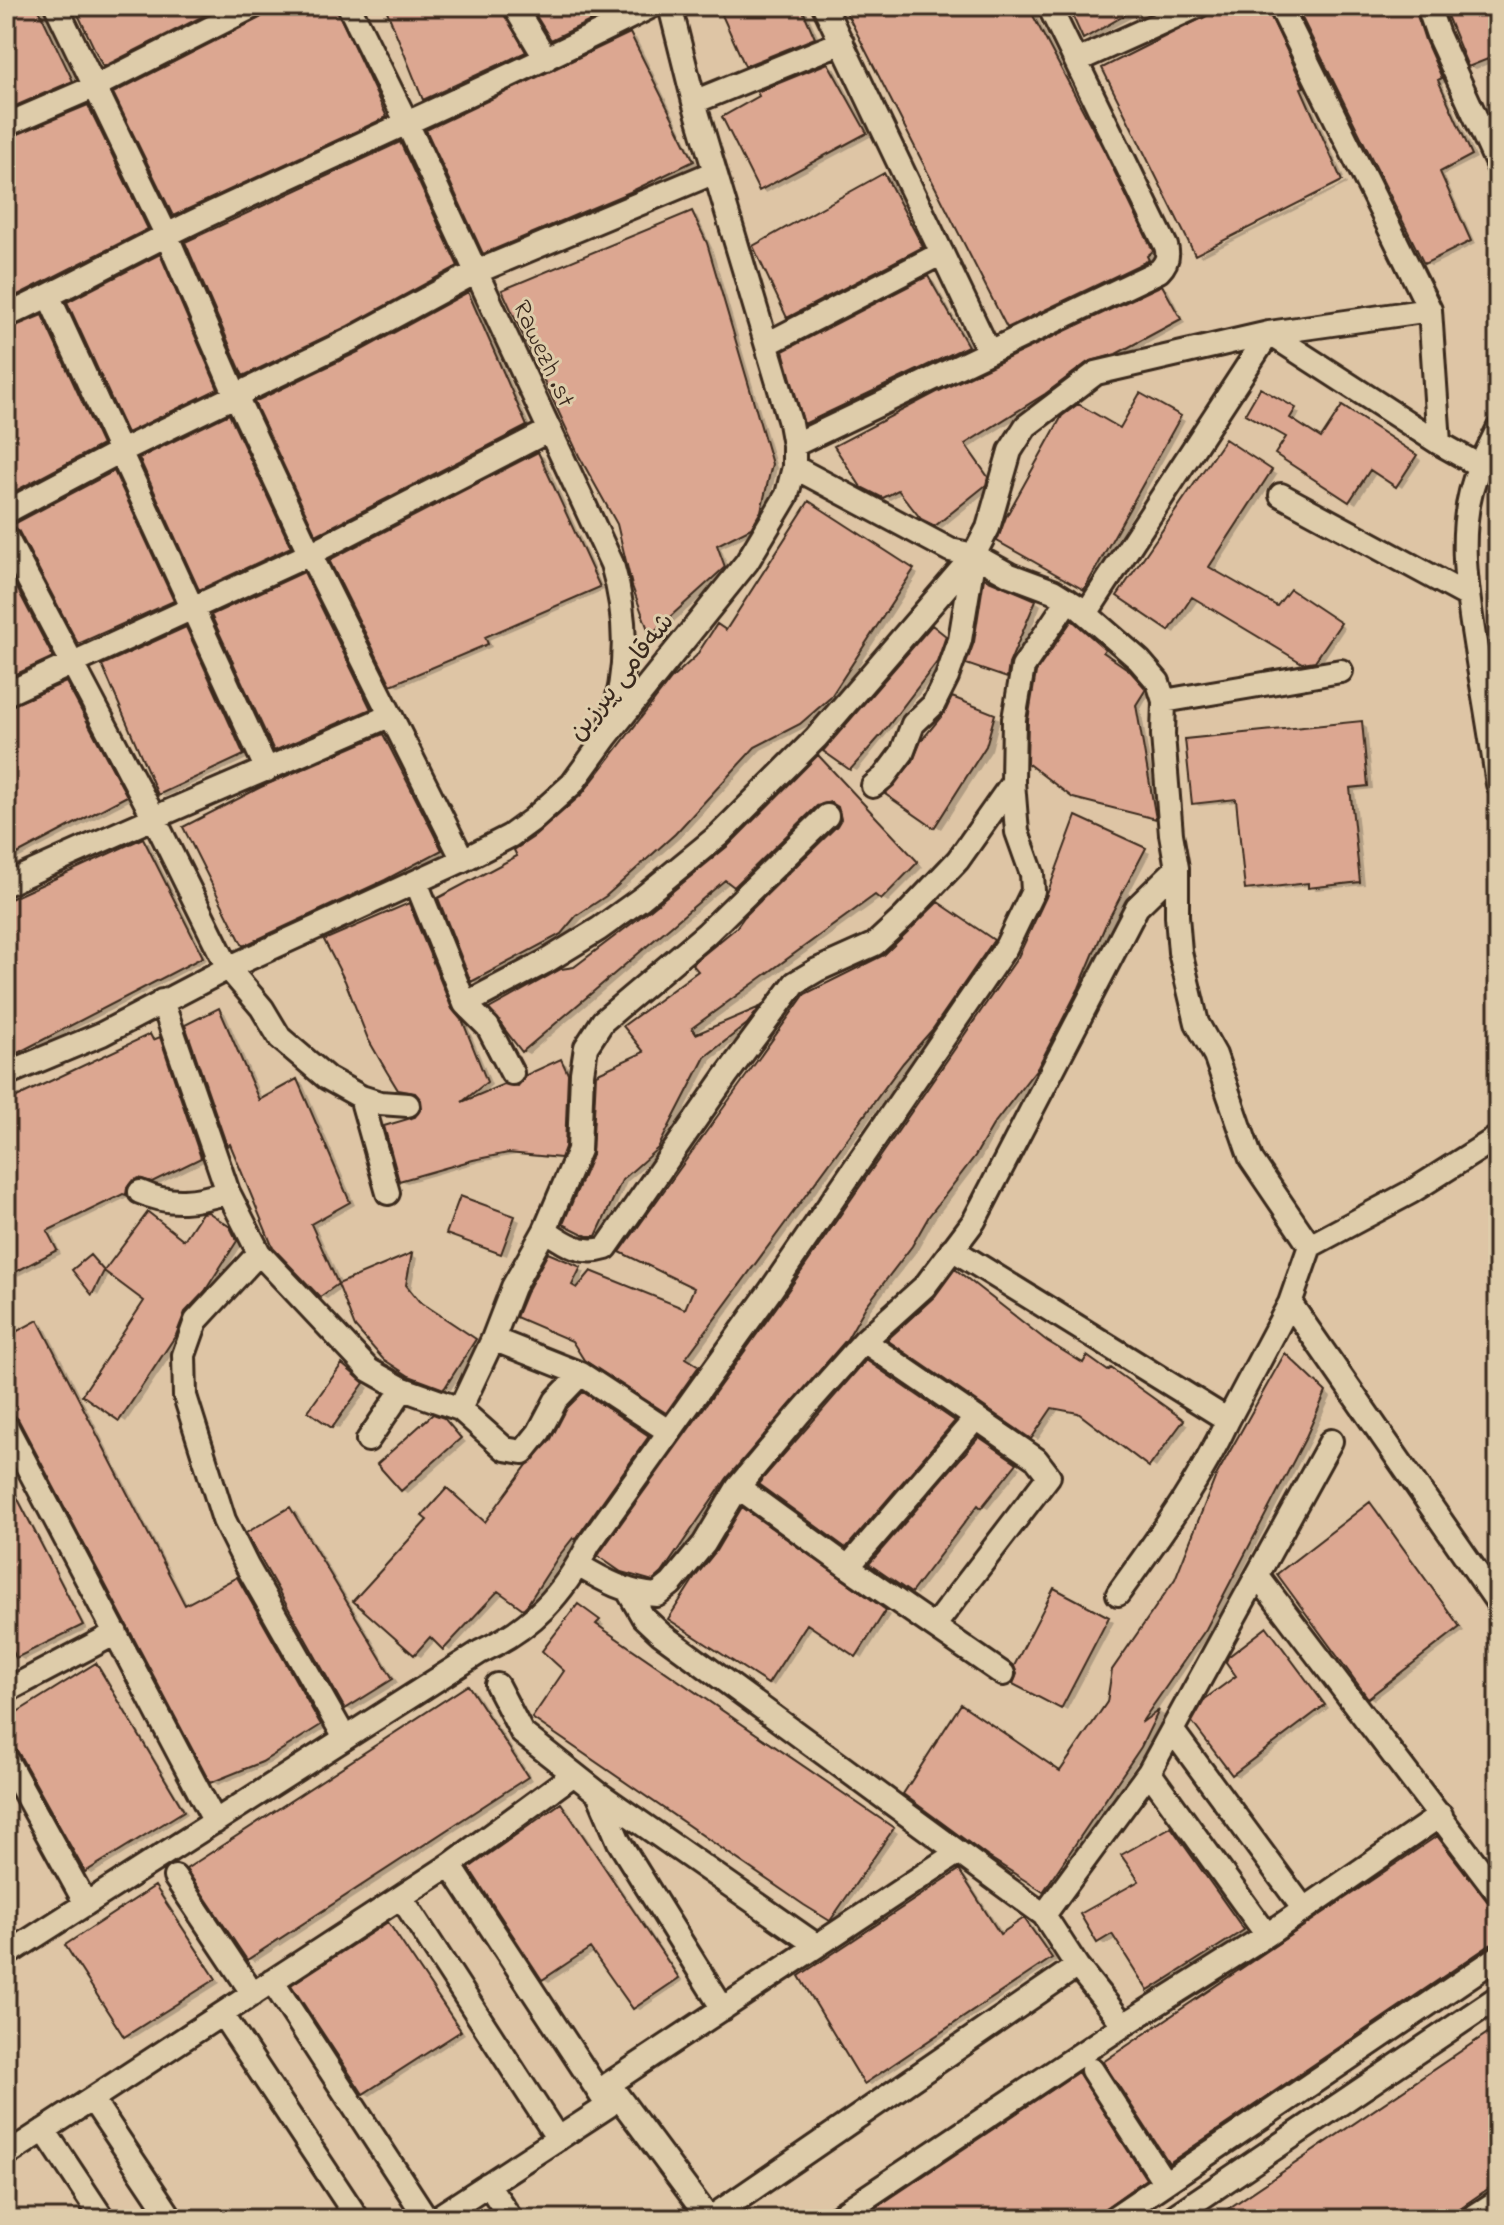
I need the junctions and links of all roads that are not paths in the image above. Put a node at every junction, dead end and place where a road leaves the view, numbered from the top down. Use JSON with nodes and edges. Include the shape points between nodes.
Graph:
{"nodes":[{"id":1,"x":56,"y":6,"type":"edge"},
{"id":2,"x":254,"y":6,"type":"edge"},
{"id":3,"x":349,"y":6,"type":"edge"},
{"id":4,"x":514,"y":6,"type":"edge"},
{"id":5,"x":652,"y":6,"type":"edge"},
{"id":6,"x":670,"y":6,"type":"edge"},
{"id":7,"x":824,"y":6,"type":"edge"},
{"id":8,"x":1049,"y":6,"type":"edge"},
{"id":9,"x":1198,"y":6,"type":"edge"},
{"id":10,"x":1280,"y":6,"type":"edge"},
{"id":11,"x":1428,"y":6,"type":"edge"},
{"id":12,"x":842,"y":42,"type":"junction"},
{"id":13,"x":546,"y":59,"type":"junction"},
{"id":14,"x":1076,"y":61,"type":"junction"},
{"id":15,"x":94,"y":87,"type":"junction"},
{"id":16,"x":694,"y":102,"type":"junction"},
{"id":17,"x":406,"y":121,"type":"junction"},
{"id":18,"x":6,"y":125,"type":"edge"},
{"id":19,"x":1498,"y":166,"type":"edge"},
{"id":20,"x":715,"y":172,"type":"junction"},
{"id":21,"x":166,"y":234,"type":"junction"},
{"id":22,"x":942,"y":253,"type":"junction"},
{"id":23,"x":476,"y":272,"type":"junction"},
{"id":24,"x":49,"y":297,"type":"junction"},
{"id":25,"x":1430,"y":310,"type":"junction"},
{"id":26,"x":6,"y":316,"type":"edge"},
{"id":27,"x":1269,"y":333,"type":"junction"},
{"id":28,"x":767,"y":344,"type":"junction"},
{"id":29,"x":989,"y":352,"type":"junction"},
{"id":30,"x":236,"y":396,"type":"junction"},
{"id":31,"x":1498,"y":429,"type":"edge"},
{"id":32,"x":550,"y":430,"type":"junction"},
{"id":33,"x":1439,"y":443,"type":"junction"},
{"id":34,"x":119,"y":452,"type":"junction"},
{"id":35,"x":794,"y":456,"type":"junction"},
{"id":36,"x":1480,"y":466,"type":"junction"},
{"id":37,"x":1281,"y":495,"type":"dead end"},
{"id":38,"x":6,"y":512,"type":"edge"},
{"id":39,"x":6,"y":537,"type":"edge"},
{"id":40,"x":310,"y":554,"type":"junction"},
{"id":41,"x":974,"y":555,"type":"junction"},
{"id":42,"x":1468,"y":596,"type":"junction"},
{"id":43,"x":1078,"y":606,"type":"junction"},
{"id":44,"x":191,"y":609,"type":"junction"},
{"id":45,"x":71,"y":664,"type":"junction"},
{"id":46,"x":1341,"y":671,"type":"dead end"},
{"id":47,"x":6,"y":694,"type":"edge"},
{"id":48,"x":1164,"y":701,"type":"junction"},
{"id":49,"x":389,"y":716,"type":"junction"},
{"id":50,"x":606,"y":737,"type":"junction"},
{"id":51,"x":267,"y":770,"type":"junction"},
{"id":52,"x":1013,"y":782,"type":"junction"},
{"id":53,"x":1498,"y":784,"type":"edge"},
{"id":54,"x":873,"y":786,"type":"dead end"},
{"id":55,"x":153,"y":816,"type":"junction"},
{"id":56,"x":827,"y":816,"type":"dead end"},
{"id":57,"x":463,"y":860,"type":"junction"},
{"id":58,"x":1177,"y":868,"type":"junction"},
{"id":59,"x":416,"y":882,"type":"junction"},
{"id":60,"x":6,"y":884,"type":"edge"},
{"id":61,"x":228,"y":968,"type":"junction"},
{"id":62,"x":162,"y":1001,"type":"junction"},
{"id":63,"x":465,"y":1004,"type":"junction"},
{"id":64,"x":512,"y":1073,"type":"dead end"},
{"id":65,"x":6,"y":1074,"type":"edge"},
{"id":66,"x":361,"y":1097,"type":"junction"},
{"id":67,"x":408,"y":1105,"type":"dead end"},
{"id":68,"x":1498,"y":1137,"type":"edge"},
{"id":69,"x":140,"y":1192,"type":"dead end"},
{"id":70,"x":228,"y":1192,"type":"junction"},
{"id":71,"x":388,"y":1193,"type":"dead end"},
{"id":72,"x":545,"y":1230,"type":"junction"},
{"id":73,"x":1310,"y":1246,"type":"junction"},
{"id":74,"x":952,"y":1249,"type":"junction"},
{"id":75,"x":259,"y":1253,"type":"junction"},
{"id":76,"x":1290,"y":1303,"type":"junction"},
{"id":77,"x":493,"y":1339,"type":"junction"},
{"id":78,"x":864,"y":1341,"type":"junction"},
{"id":79,"x":581,"y":1374,"type":"junction"},
{"id":80,"x":403,"y":1389,"type":"junction"},
{"id":81,"x":460,"y":1409,"type":"junction"},
{"id":82,"x":976,"y":1418,"type":"junction"},
{"id":83,"x":1228,"y":1420,"type":"junction"},
{"id":84,"x":6,"y":1426,"type":"edge"},
{"id":85,"x":668,"y":1431,"type":"junction"},
{"id":86,"x":368,"y":1440,"type":"dead end"},
{"id":87,"x":1331,"y":1441,"type":"dead end"},
{"id":88,"x":738,"y":1487,"type":"junction"},
{"id":89,"x":578,"y":1565,"type":"junction"},
{"id":90,"x":848,"y":1567,"type":"junction"},
{"id":91,"x":1258,"y":1577,"type":"junction"},
{"id":92,"x":627,"y":1589,"type":"junction"},
{"id":93,"x":1118,"y":1594,"type":"dead end"},
{"id":94,"x":1498,"y":1603,"type":"edge"},
{"id":95,"x":934,"y":1626,"type":"junction"},
{"id":96,"x":116,"y":1633,"type":"junction"},
{"id":97,"x":1003,"y":1674,"type":"dead end"},
{"id":98,"x":9,"y":1683,"type":"edge"},
{"id":99,"x":497,"y":1685,"type":"dead end"},
{"id":100,"x":1172,"y":1730,"type":"junction"},
{"id":101,"x":345,"y":1738,"type":"junction"},
{"id":102,"x":6,"y":1759,"type":"edge"},
{"id":103,"x":1149,"y":1772,"type":"junction"},
{"id":104,"x":574,"y":1774,"type":"junction"},
{"id":105,"x":598,"y":1793,"type":"junction"},
{"id":106,"x":1441,"y":1815,"type":"junction"},
{"id":107,"x":215,"y":1822,"type":"junction"},
{"id":108,"x":957,"y":1853,"type":"junction"},
{"id":109,"x":450,"y":1865,"type":"junction"},
{"id":110,"x":175,"y":1877,"type":"dead end"},
{"id":111,"x":1498,"y":1893,"type":"edge"},
{"id":112,"x":401,"y":1897,"type":"junction"},
{"id":113,"x":86,"y":1904,"type":"junction"},
{"id":114,"x":1303,"y":1908,"type":"junction"},
{"id":115,"x":1044,"y":1915,"type":"junction"},
{"id":116,"x":1267,"y":1935,"type":"junction"},
{"id":117,"x":816,"y":1945,"type":"junction"},
{"id":118,"x":6,"y":1955,"type":"edge"},
{"id":119,"x":1498,"y":1957,"type":"edge"},
{"id":120,"x":1077,"y":1966,"type":"junction"},
{"id":121,"x":272,"y":1981,"type":"junction"},
{"id":122,"x":253,"y":1994,"type":"junction"},
{"id":123,"x":1498,"y":1997,"type":"edge"},
{"id":124,"x":723,"y":2009,"type":"junction"},
{"id":125,"x":222,"y":2014,"type":"junction"},
{"id":126,"x":1124,"y":2025,"type":"junction"},
{"id":127,"x":1092,"y":2070,"type":"dead end"},
{"id":128,"x":608,"y":2095,"type":"junction"},
{"id":129,"x":92,"y":2099,"type":"junction"},
{"id":130,"x":44,"y":2130,"type":"junction"},
{"id":131,"x":558,"y":2139,"type":"junction"},
{"id":132,"x":6,"y":2155,"type":"edge"},
{"id":133,"x":1165,"y":2183,"type":"junction"},
{"id":134,"x":488,"y":2184,"type":"junction"},
{"id":135,"x":1498,"y":2201,"type":"edge"},
{"id":136,"x":1195,"y":2212,"type":"edge"},
{"id":137,"x":103,"y":2219,"type":"edge"},
{"id":138,"x":172,"y":2219,"type":"edge"},
{"id":139,"x":358,"y":2219,"type":"edge"},
{"id":140,"x":427,"y":2219,"type":"edge"},
{"id":141,"x":435,"y":2219,"type":"edge"},
{"id":142,"x":511,"y":2219,"type":"edge"},
{"id":143,"x":709,"y":2219,"type":"edge"},
{"id":144,"x":834,"y":2219,"type":"edge"},
{"id":145,"x":1112,"y":2219,"type":"edge"},
{"id":146,"x":1170,"y":2219,"type":"edge"},
{"id":147,"x":1470,"y":2219,"type":"edge"}],
"edges":[{"from":1,"to":15,"type":"street"},
{"from":2,"to":15,"type":"street"},
{"from":3,"to":17,"type":"street","name":"Rawezh .st"},
{"from":4,"to":13,"type":"street"},
{"from":5,"to":13,"type":"street"},
{"from":6,"to":16,"type":"street"},
{"from":7,"to":12,"type":"street"},
{"from":8,"to":14,"type":"street"},
{"from":9,"to":14,"type":"street"},
{"from":10,"to":25,"type":"street"},
{"from":11,"to":19,"type":"street"},
{"from":12,"to":16,"type":"street"},
{"from":12,"to":22,"type":"street"},
{"from":13,"to":17,"type":"street"},
{"from":14,"to":29,"type":"street","via":[[1166,246],[1167,259],[1159,271]]},
{"from":15,"to":18,"type":"street"},
{"from":15,"to":21,"type":"street"},
{"from":16,"to":20,"type":"street"},
{"from":17,"to":21,"type":"street"},
{"from":17,"to":23,"type":"street","name":"Rawezh .st"},
{"from":20,"to":23,"type":"street"},
{"from":20,"to":28,"type":"street"},
{"from":21,"to":24,"type":"street"},
{"from":21,"to":30,"type":"street"},
{"from":22,"to":28,"type":"street"},
{"from":22,"to":29,"type":"street"},
{"from":23,"to":30,"type":"street"},
{"from":23,"to":32,"type":"street","name":"Rawezh .st"},
{"from":24,"to":26,"type":"street"},
{"from":24,"to":34,"type":"street"},
{"from":25,"to":27,"type":"street"},
{"from":25,"to":33,"type":"street"},
{"from":27,"to":33,"type":"street"},
{"from":27,"to":41,"type":"street","via":[[1096,373],[1026,426],[1010,451],[988,528]]},
{"from":27,"to":43,"type":"street"},
{"from":28,"to":35,"type":"street"},
{"from":29,"to":35,"type":"street"},
{"from":30,"to":34,"type":"street"},
{"from":30,"to":40,"type":"street"},
{"from":31,"to":36,"type":"street"},
{"from":32,"to":40,"type":"street"},
{"from":32,"to":50,"type":"street","name":"Rawezh .st","via":[[620,591],[624,665]]},
{"from":33,"to":36,"type":"street"},
{"from":34,"to":38,"type":"street"},
{"from":34,"to":44,"type":"street"},
{"from":35,"to":41,"type":"street","via":[[950,550]]},
{"from":35,"to":50,"type":"street","name":"شەقامی پیرزین","via":[[782,508],[747,562]]},
{"from":36,"to":42,"type":"street","via":[[1467,514]]},
{"from":37,"to":42,"type":"street"},
{"from":39,"to":45,"type":"street"},
{"from":40,"to":44,"type":"street"},
{"from":40,"to":49,"type":"street"},
{"from":41,"to":43,"type":"street"},
{"from":41,"to":54,"type":"street","via":[[960,640],[947,677],[933,705],[913,724],[902,753]]},
{"from":41,"to":63,"type":"street","via":[[816,738],[719,835],[599,929]]},
{"from":42,"to":53,"type":"street"},
{"from":43,"to":48,"type":"street","via":[[1139,660],[1158,682]]},
{"from":43,"to":52,"type":"street","via":[[1023,667],[1014,719]]},
{"from":44,"to":45,"type":"street"},
{"from":44,"to":51,"type":"street"},
{"from":45,"to":47,"type":"street"},
{"from":45,"to":55,"type":"street"},
{"from":46,"to":48,"type":"street"},
{"from":48,"to":58,"type":"street","via":[[1166,780]]},
{"from":49,"to":51,"type":"street"},
{"from":49,"to":57,"type":"street"},
{"from":50,"to":57,"type":"street","name":"شەقامی پیرزین","via":[[572,784],[543,811],[510,836]]},
{"from":51,"to":55,"type":"street"},
{"from":52,"to":72,"type":"street","via":[[958,860],[875,944],[795,983],[606,1248],[591,1253],[567,1246]]},
{"from":52,"to":85,"type":"street","via":[[1017,832],[1033,891],[1006,947]]},
{"from":55,"to":60,"type":"street"},
{"from":55,"to":61,"type":"street"},
{"from":56,"to":72,"type":"street","via":[[706,934],[603,1021],[586,1047],[579,1150]]},
{"from":57,"to":59,"type":"street","name":"شەقامی پیرزین"},
{"from":58,"to":73,"type":"street","via":[[1180,952],[1197,1023],[1215,1055],[1251,1159]]},
{"from":58,"to":74,"type":"street","via":[[1137,907],[974,1221]]},
{"from":59,"to":61,"type":"street","name":"شەقامی پیرزین"},
{"from":59,"to":63,"type":"street"},
{"from":61,"to":62,"type":"street","name":"شەقامی پیرزین"},
{"from":61,"to":66,"type":"street","via":[[280,1038],[327,1078]]},
{"from":62,"to":65,"type":"street","name":"شەقامی پیرزین","via":[[102,1034]]},
{"from":62,"to":70,"type":"street"},
{"from":63,"to":64,"type":"street","via":[[488,1027]]},
{"from":66,"to":67,"type":"street"},
{"from":66,"to":71,"type":"street"},
{"from":68,"to":73,"type":"street"},
{"from":69,"to":70,"type":"street","via":[[193,1202]]},
{"from":70,"to":75,"type":"street"},
{"from":72,"to":77,"type":"street","via":[[513,1287]]},
{"from":73,"to":76,"type":"street"},
{"from":74,"to":78,"type":"street","via":[[925,1286]]},
{"from":74,"to":83,"type":"street"},
{"from":75,"to":80,"type":"street","via":[[369,1370]]},
{"from":75,"to":101,"type":"street","via":[[196,1321],[184,1355],[185,1396],[224,1520]]},
{"from":76,"to":83,"type":"street"},
{"from":76,"to":94,"type":"street"},
{"from":77,"to":79,"type":"street"},
{"from":77,"to":81,"type":"street"},
{"from":78,"to":82,"type":"street"},
{"from":78,"to":88,"type":"street"},
{"from":79,"to":81,"type":"street","via":[[556,1400],[523,1452],[505,1449]]},
{"from":79,"to":85,"type":"street"},
{"from":80,"to":81,"type":"street"},
{"from":80,"to":86,"type":"street"},
{"from":82,"to":90,"type":"street"},
{"from":82,"to":95,"type":"street","via":[[1036,1459],[1049,1476]]},
{"from":83,"to":93,"type":"street","via":[[1207,1465]]},
{"from":84,"to":96,"type":"street"},
{"from":85,"to":89,"type":"street"},
{"from":87,"to":91,"type":"street"},
{"from":88,"to":90,"type":"street"},
{"from":88,"to":92,"type":"street","via":[[704,1544],[665,1591],[643,1595]]},
{"from":89,"to":92,"type":"street"},
{"from":89,"to":101,"type":"street","via":[[538,1616],[510,1638]]},
{"from":90,"to":95,"type":"street"},
{"from":91,"to":100,"type":"street"},
{"from":91,"to":106,"type":"street"},
{"from":92,"to":108,"type":"street","via":[[643,1617],[661,1634]]},
{"from":95,"to":97,"type":"street"},
{"from":96,"to":98,"type":"street"},
{"from":96,"to":107,"type":"street"},
{"from":99,"to":104,"type":"street","via":[[522,1733]]},
{"from":100,"to":103,"type":"street"},
{"from":100,"to":114,"type":"street"},
{"from":101,"to":107,"type":"street"},
{"from":102,"to":113,"type":"street"},
{"from":103,"to":115,"type":"street"},
{"from":103,"to":116,"type":"street"},
{"from":104,"to":105,"type":"street"},
{"from":104,"to":109,"type":"street"},
{"from":105,"to":117,"type":"street"},
{"from":105,"to":124,"type":"street","via":[[619,1842]]},
{"from":106,"to":111,"type":"street"},
{"from":106,"to":114,"type":"street"},
{"from":107,"to":113,"type":"street"},
{"from":108,"to":115,"type":"street"},
{"from":108,"to":117,"type":"street"},
{"from":109,"to":112,"type":"street"},
{"from":109,"to":128,"type":"street"},
{"from":110,"to":122,"type":"street"},
{"from":112,"to":121,"type":"street"},
{"from":112,"to":131,"type":"street"},
{"from":113,"to":118,"type":"street"},
{"from":114,"to":116,"type":"street"},
{"from":115,"to":120,"type":"street"},
{"from":116,"to":126,"type":"street"},
{"from":117,"to":124,"type":"street"},
{"from":119,"to":133,"type":"street"},
{"from":120,"to":126,"type":"street"},
{"from":120,"to":143,"type":"street"},
{"from":121,"to":122,"type":"street"},
{"from":121,"to":140,"type":"street"},
{"from":122,"to":125,"type":"street"},
{"from":123,"to":136,"type":"street"},
{"from":124,"to":128,"type":"street"},
{"from":125,"to":129,"type":"street"},
{"from":125,"to":139,"type":"street"},
{"from":126,"to":144,"type":"street"},
{"from":127,"to":133,"type":"street"},
{"from":128,"to":131,"type":"street"},
{"from":128,"to":143,"type":"street"},
{"from":129,"to":130,"type":"street"},
{"from":129,"to":138,"type":"street"},
{"from":130,"to":132,"type":"street"},
{"from":130,"to":137,"type":"street"},
{"from":131,"to":134,"type":"street"},
{"from":133,"to":145,"type":"street"},
{"from":134,"to":141,"type":"street"},
{"from":134,"to":142,"type":"street"},
{"from":135,"to":147,"type":"street"},
{"from":136,"to":146,"type":"street"}]}
